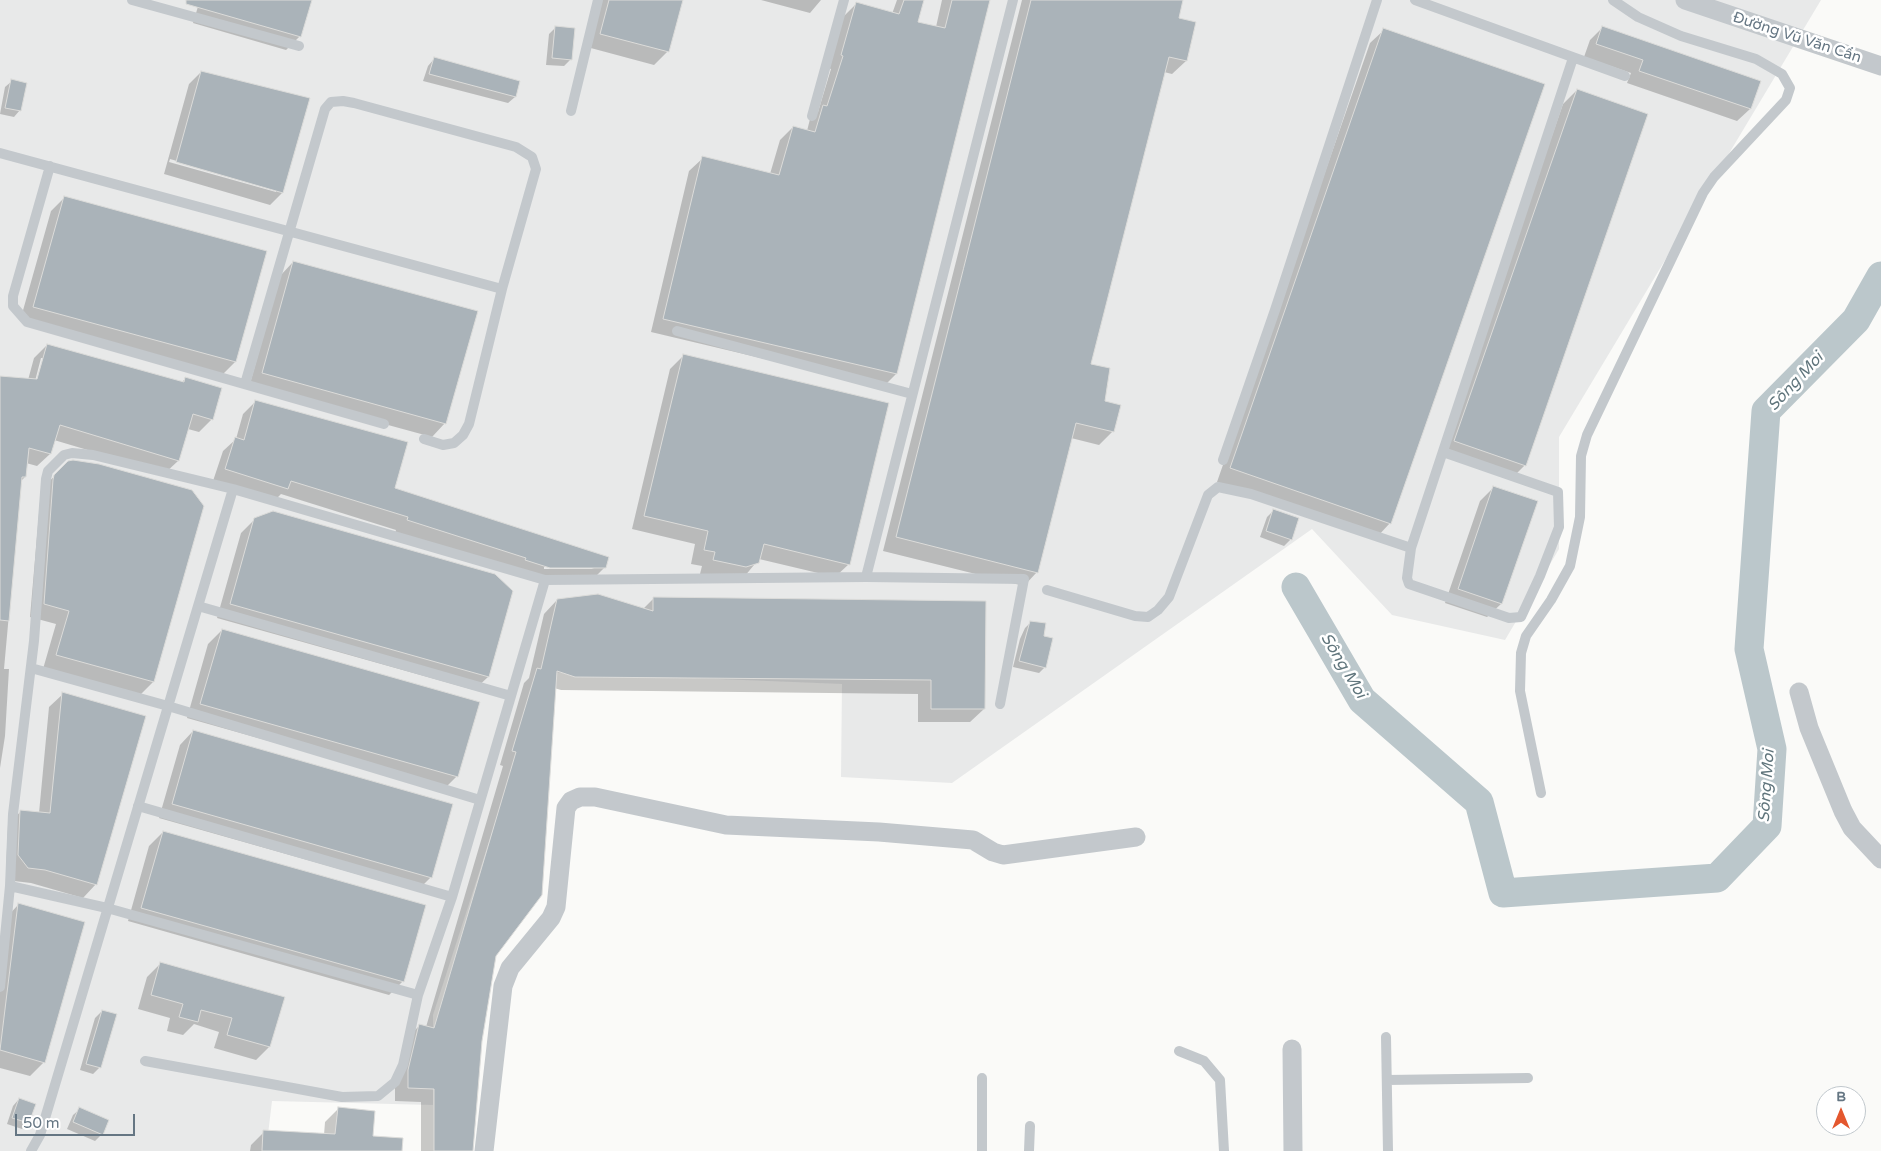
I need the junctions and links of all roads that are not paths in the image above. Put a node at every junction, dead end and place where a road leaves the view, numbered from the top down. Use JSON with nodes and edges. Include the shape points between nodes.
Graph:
{"nodes":[{"id":1,"x":132,"y":0,"type":"edge"},
{"id":2,"x":598,"y":0,"type":"edge"},
{"id":3,"x":844,"y":0,"type":"edge"},
{"id":4,"x":1013,"y":0,"type":"edge"},
{"id":5,"x":1376,"y":0,"type":"edge"},
{"id":6,"x":1415,"y":0,"type":"edge"},
{"id":7,"x":1613,"y":0,"type":"edge"},
{"id":8,"x":1684,"y":0,"type":"edge"},
{"id":9,"x":299,"y":46,"type":"dead end"},
{"id":10,"x":1573,"y":58,"type":"junction"},
{"id":11,"x":1881,"y":66,"type":"edge"},
{"id":12,"x":1625,"y":76,"type":"dead end"},
{"id":13,"x":571,"y":111,"type":"dead end"},
{"id":14,"x":812,"y":116,"type":"dead end"},
{"id":15,"x":0,"y":153,"type":"edge"},
{"id":16,"x":50,"y":166,"type":"junction"},
{"id":17,"x":288,"y":231,"type":"junction"},
{"id":18,"x":502,"y":289,"type":"junction"},
{"id":19,"x":677,"y":331,"type":"dead end"},
{"id":20,"x":245,"y":384,"type":"junction"},
{"id":21,"x":912,"y":394,"type":"junction"},
{"id":22,"x":384,"y":424,"type":"dead end"},
{"id":23,"x":424,"y":439,"type":"dead end"},
{"id":24,"x":1443,"y":452,"type":"junction"},
{"id":25,"x":1222,"y":460,"type":"dead end"},
{"id":26,"x":233,"y":488,"type":"junction"},
{"id":27,"x":1411,"y":548,"type":"junction"},
{"id":28,"x":866,"y":577,"type":"junction"},
{"id":29,"x":545,"y":580,"type":"junction"},
{"id":30,"x":1048,"y":590,"type":"dead end"},
{"id":31,"x":198,"y":606,"type":"junction"},
{"id":32,"x":31,"y":668,"type":"junction"},
{"id":33,"x":1799,"y":692,"type":"dead end"},
{"id":34,"x":511,"y":696,"type":"junction"},
{"id":35,"x":1000,"y":704,"type":"dead end"},
{"id":36,"x":168,"y":706,"type":"junction"},
{"id":37,"x":1541,"y":793,"type":"dead end"},
{"id":38,"x":480,"y":800,"type":"junction"},
{"id":39,"x":138,"y":806,"type":"junction"},
{"id":40,"x":1136,"y":837,"type":"dead end"},
{"id":41,"x":1881,"y":859,"type":"edge"},
{"id":42,"x":10,"y":886,"type":"junction"},
{"id":43,"x":452,"y":896,"type":"junction"},
{"id":44,"x":108,"y":908,"type":"junction"},
{"id":45,"x":0,"y":987,"type":"edge"},
{"id":46,"x":418,"y":995,"type":"junction"},
{"id":47,"x":1386,"y":1037,"type":"dead end"},
{"id":48,"x":1292,"y":1048,"type":"dead end"},
{"id":49,"x":1179,"y":1051,"type":"dead end"},
{"id":50,"x":145,"y":1061,"type":"dead end"},
{"id":51,"x":982,"y":1078,"type":"dead end"},
{"id":52,"x":1528,"y":1078,"type":"dead end"},
{"id":53,"x":1387,"y":1080,"type":"junction"},
{"id":54,"x":1030,"y":1126,"type":"dead end"},
{"id":55,"x":31,"y":1151,"type":"edge"},
{"id":56,"x":484,"y":1151,"type":"edge"},
{"id":57,"x":982,"y":1151,"type":"edge"},
{"id":58,"x":1029,"y":1151,"type":"edge"},
{"id":59,"x":1224,"y":1151,"type":"edge"},
{"id":60,"x":1293,"y":1151,"type":"edge"},
{"id":61,"x":1388,"y":1151,"type":"edge"}],
"edges":[{"from":1,"to":9,"type":"lane"},
{"from":2,"to":13,"type":"lane"},
{"from":3,"to":14,"type":"lane"},
{"from":4,"to":21,"type":"lane"},
{"from":5,"to":25,"type":"lane","via":[[1275,310]]},
{"from":6,"to":10,"type":"lane"},
{"from":7,"to":37,"type":"lane","via":[[1638,17],[1681,36],[1756,59],[1782,74],[1790,88],[1786,100],[1703,193],[1587,435],[1582,456],[1580,517],[1570,566],[1526,636],[1521,653],[1520,690]]},
{"from":8,"to":11,"type":"street","name":"Đường Vũ Văn Cẩn"},
{"from":10,"to":12,"type":"lane"},
{"from":10,"to":24,"type":"lane"},
{"from":15,"to":16,"type":"lane"},
{"from":16,"to":17,"type":"lane"},
{"from":16,"to":20,"type":"lane","via":[[13,296],[13,306],[27,322]]},
{"from":17,"to":18,"type":"lane"},
{"from":17,"to":18,"type":"lane","via":[[325,109],[331,102],[354,103],[506,144],[526,151],[536,169]]},
{"from":17,"to":20,"type":"lane"},
{"from":18,"to":23,"type":"lane","via":[[469,424],[454,443],[443,445]]},
{"from":19,"to":21,"type":"lane"},
{"from":20,"to":22,"type":"lane"},
{"from":21,"to":28,"type":"lane"},
{"from":24,"to":27,"type":"lane"},
{"from":24,"to":27,"type":"lane","via":[[1558,492],[1559,527],[1520,617],[1509,618],[1409,584]]},
{"from":26,"to":29,"type":"lane"},
{"from":26,"to":31,"type":"lane"},
{"from":26,"to":32,"type":"lane","via":[[93,455],[72,453],[56,461],[46,479]]},
{"from":27,"to":30,"type":"lane","via":[[1251,494],[1218,487],[1208,495],[1169,597],[1148,618]]},
{"from":28,"to":29,"type":"lane"},
{"from":28,"to":35,"type":"lane","via":[[1024,579]]},
{"from":29,"to":34,"type":"lane"},
{"from":31,"to":34,"type":"lane"},
{"from":31,"to":36,"type":"lane"},
{"from":32,"to":36,"type":"lane"},
{"from":32,"to":42,"type":"lane","via":[[13,814]]},
{"from":33,"to":41,"type":"street","via":[[1809,728],[1843,811],[1852,828]]},
{"from":34,"to":38,"type":"lane"},
{"from":36,"to":38,"type":"lane"},
{"from":36,"to":39,"type":"lane"},
{"from":38,"to":43,"type":"lane"},
{"from":39,"to":43,"type":"lane"},
{"from":39,"to":44,"type":"lane"},
{"from":40,"to":56,"type":"street","via":[[1003,855],[973,840],[726,825],[595,797],[571,801],[566,808],[556,907],[552,918],[510,968],[503,986]]},
{"from":42,"to":44,"type":"lane"},
{"from":42,"to":45,"type":"lane"},
{"from":43,"to":46,"type":"lane"},
{"from":44,"to":46,"type":"lane"},
{"from":44,"to":55,"type":"lane","via":[[40,1135]]},
{"from":46,"to":50,"type":"lane","via":[[403,1065],[395,1082],[378,1096],[342,1097]]},
{"from":47,"to":53,"type":"lane"},
{"from":48,"to":60,"type":"street"},
{"from":49,"to":59,"type":"lane","via":[[1204,1061],[1220,1080]]},
{"from":51,"to":57,"type":"lane"},
{"from":52,"to":53,"type":"lane"},
{"from":53,"to":61,"type":"lane"},
{"from":54,"to":58,"type":"lane"}]}
